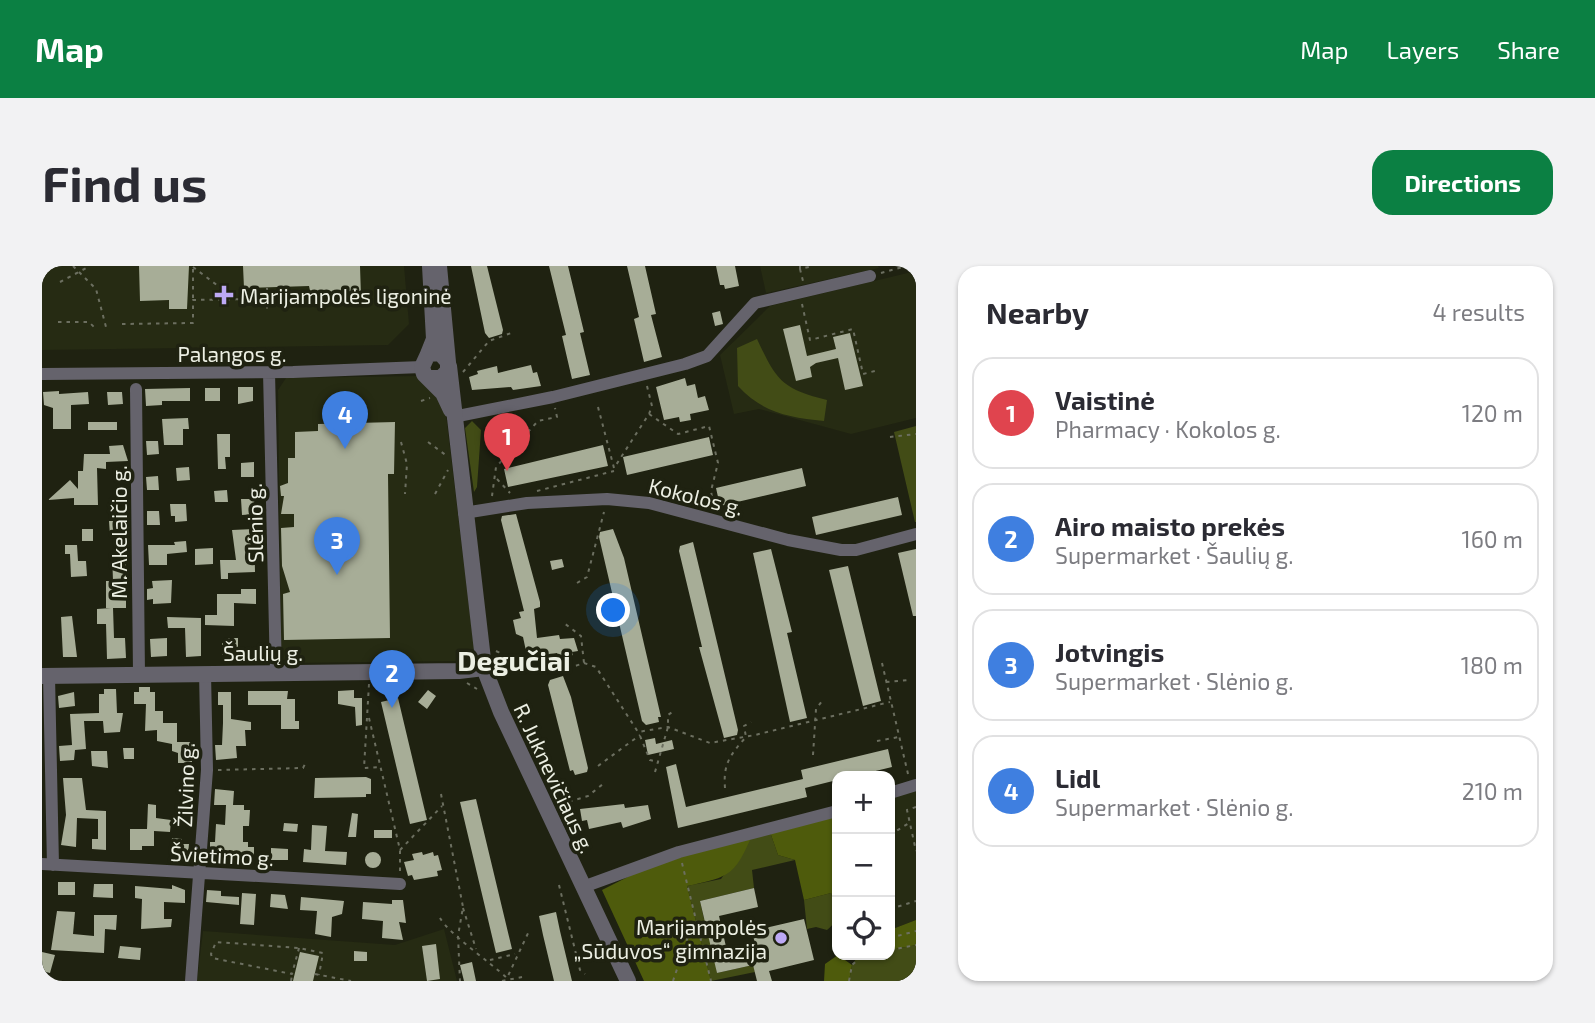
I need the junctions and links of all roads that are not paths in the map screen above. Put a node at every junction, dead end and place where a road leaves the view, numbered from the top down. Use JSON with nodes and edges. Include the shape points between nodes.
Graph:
{"nodes":[{"id":1,"x":430,"y":266,"type":"edge"},
{"id":2,"x":439,"y":266,"type":"edge"},
{"id":3,"x":870,"y":276,"type":"road end"},
{"id":4,"x":427,"y":366,"type":"junction"},
{"id":5,"x":452,"y":368,"type":"junction"},
{"id":6,"x":269,"y":372,"type":"junction"},
{"id":7,"x":42,"y":374,"type":"edge"},
{"id":8,"x":136,"y":389,"type":"dead end"},
{"id":9,"x":452,"y":414,"type":"junction"},
{"id":10,"x":464,"y":513,"type":"junction"},
{"id":11,"x":916,"y":534,"type":"edge"},
{"id":12,"x":484,"y":668,"type":"junction"},
{"id":13,"x":139,"y":674,"type":"junction"},
{"id":14,"x":205,"y":674,"type":"junction"},
{"id":15,"x":276,"y":674,"type":"junction"},
{"id":16,"x":46,"y":676,"type":"edge"},
{"id":17,"x":914,"y":785,"type":"edge"},
{"id":18,"x":895,"y":791,"type":"edge"},
{"id":19,"x":832,"y":812,"type":"edge"},
{"id":20,"x":47,"y":865,"type":"edge"},
{"id":21,"x":200,"y":873,"type":"junction"},
{"id":22,"x":400,"y":884,"type":"road end"},
{"id":23,"x":583,"y":887,"type":"junction"},
{"id":24,"x":191,"y":981,"type":"edge"},
{"id":25,"x":628,"y":981,"type":"edge"}],
"edges":[{"from":1,"to":4,"type":"street","via":[[434,339]]},
{"from":2,"to":5,"type":"street","name":"R. Juknevičiaus g."},
{"from":3,"to":9,"type":"street","via":[[755,303],[707,356],[553,397]]},
{"from":4,"to":5,"type":"street","via":[[440,378]]},
{"from":4,"to":5,"type":"street","via":[[440,353]]},
{"from":4,"to":6,"type":"street","name":"Palangos g."},
{"from":4,"to":9,"type":"street","name":"R. Juknevičiaus g."},
{"from":5,"to":9,"type":"street","name":"R. Juknevičiaus g."},
{"from":6,"to":7,"type":"street","name":"Palangos g."},
{"from":6,"to":15,"type":"street","name":"Slėnio g."},
{"from":8,"to":13,"type":"street","name":"M. Akelaičio g."},
{"from":9,"to":10,"type":"street","name":"R. Juknevičiaus g."},
{"from":10,"to":11,"type":"street","name":"Kokolos g.","via":[[523,499],[607,499],[649,503],[788,540],[849,550]]},
{"from":10,"to":12,"type":"street","name":"R. Juknevičiaus g."},
{"from":12,"to":15,"type":"street","name":"Šaulių g."},
{"from":12,"to":23,"type":"street","name":"R. Juknevičiaus g."},
{"from":13,"to":14,"type":"street","name":"Šaulių g."},
{"from":13,"to":16,"type":"street","name":"Šaulių g."},
{"from":14,"to":15,"type":"street","name":"Šaulių g."},
{"from":14,"to":21,"type":"street","name":"Žilvino g."},
{"from":16,"to":20,"type":"street"},
{"from":17,"to":18,"type":"street"},
{"from":19,"to":23,"type":"street","via":[[679,852]]},
{"from":20,"to":21,"type":"street","name":"Švietimo g."},
{"from":21,"to":22,"type":"street","name":"Švietimo g."},
{"from":21,"to":24,"type":"street","name":"Žilvino g."},
{"from":23,"to":25,"type":"street","name":"R. Juknevičiaus g."}]}
